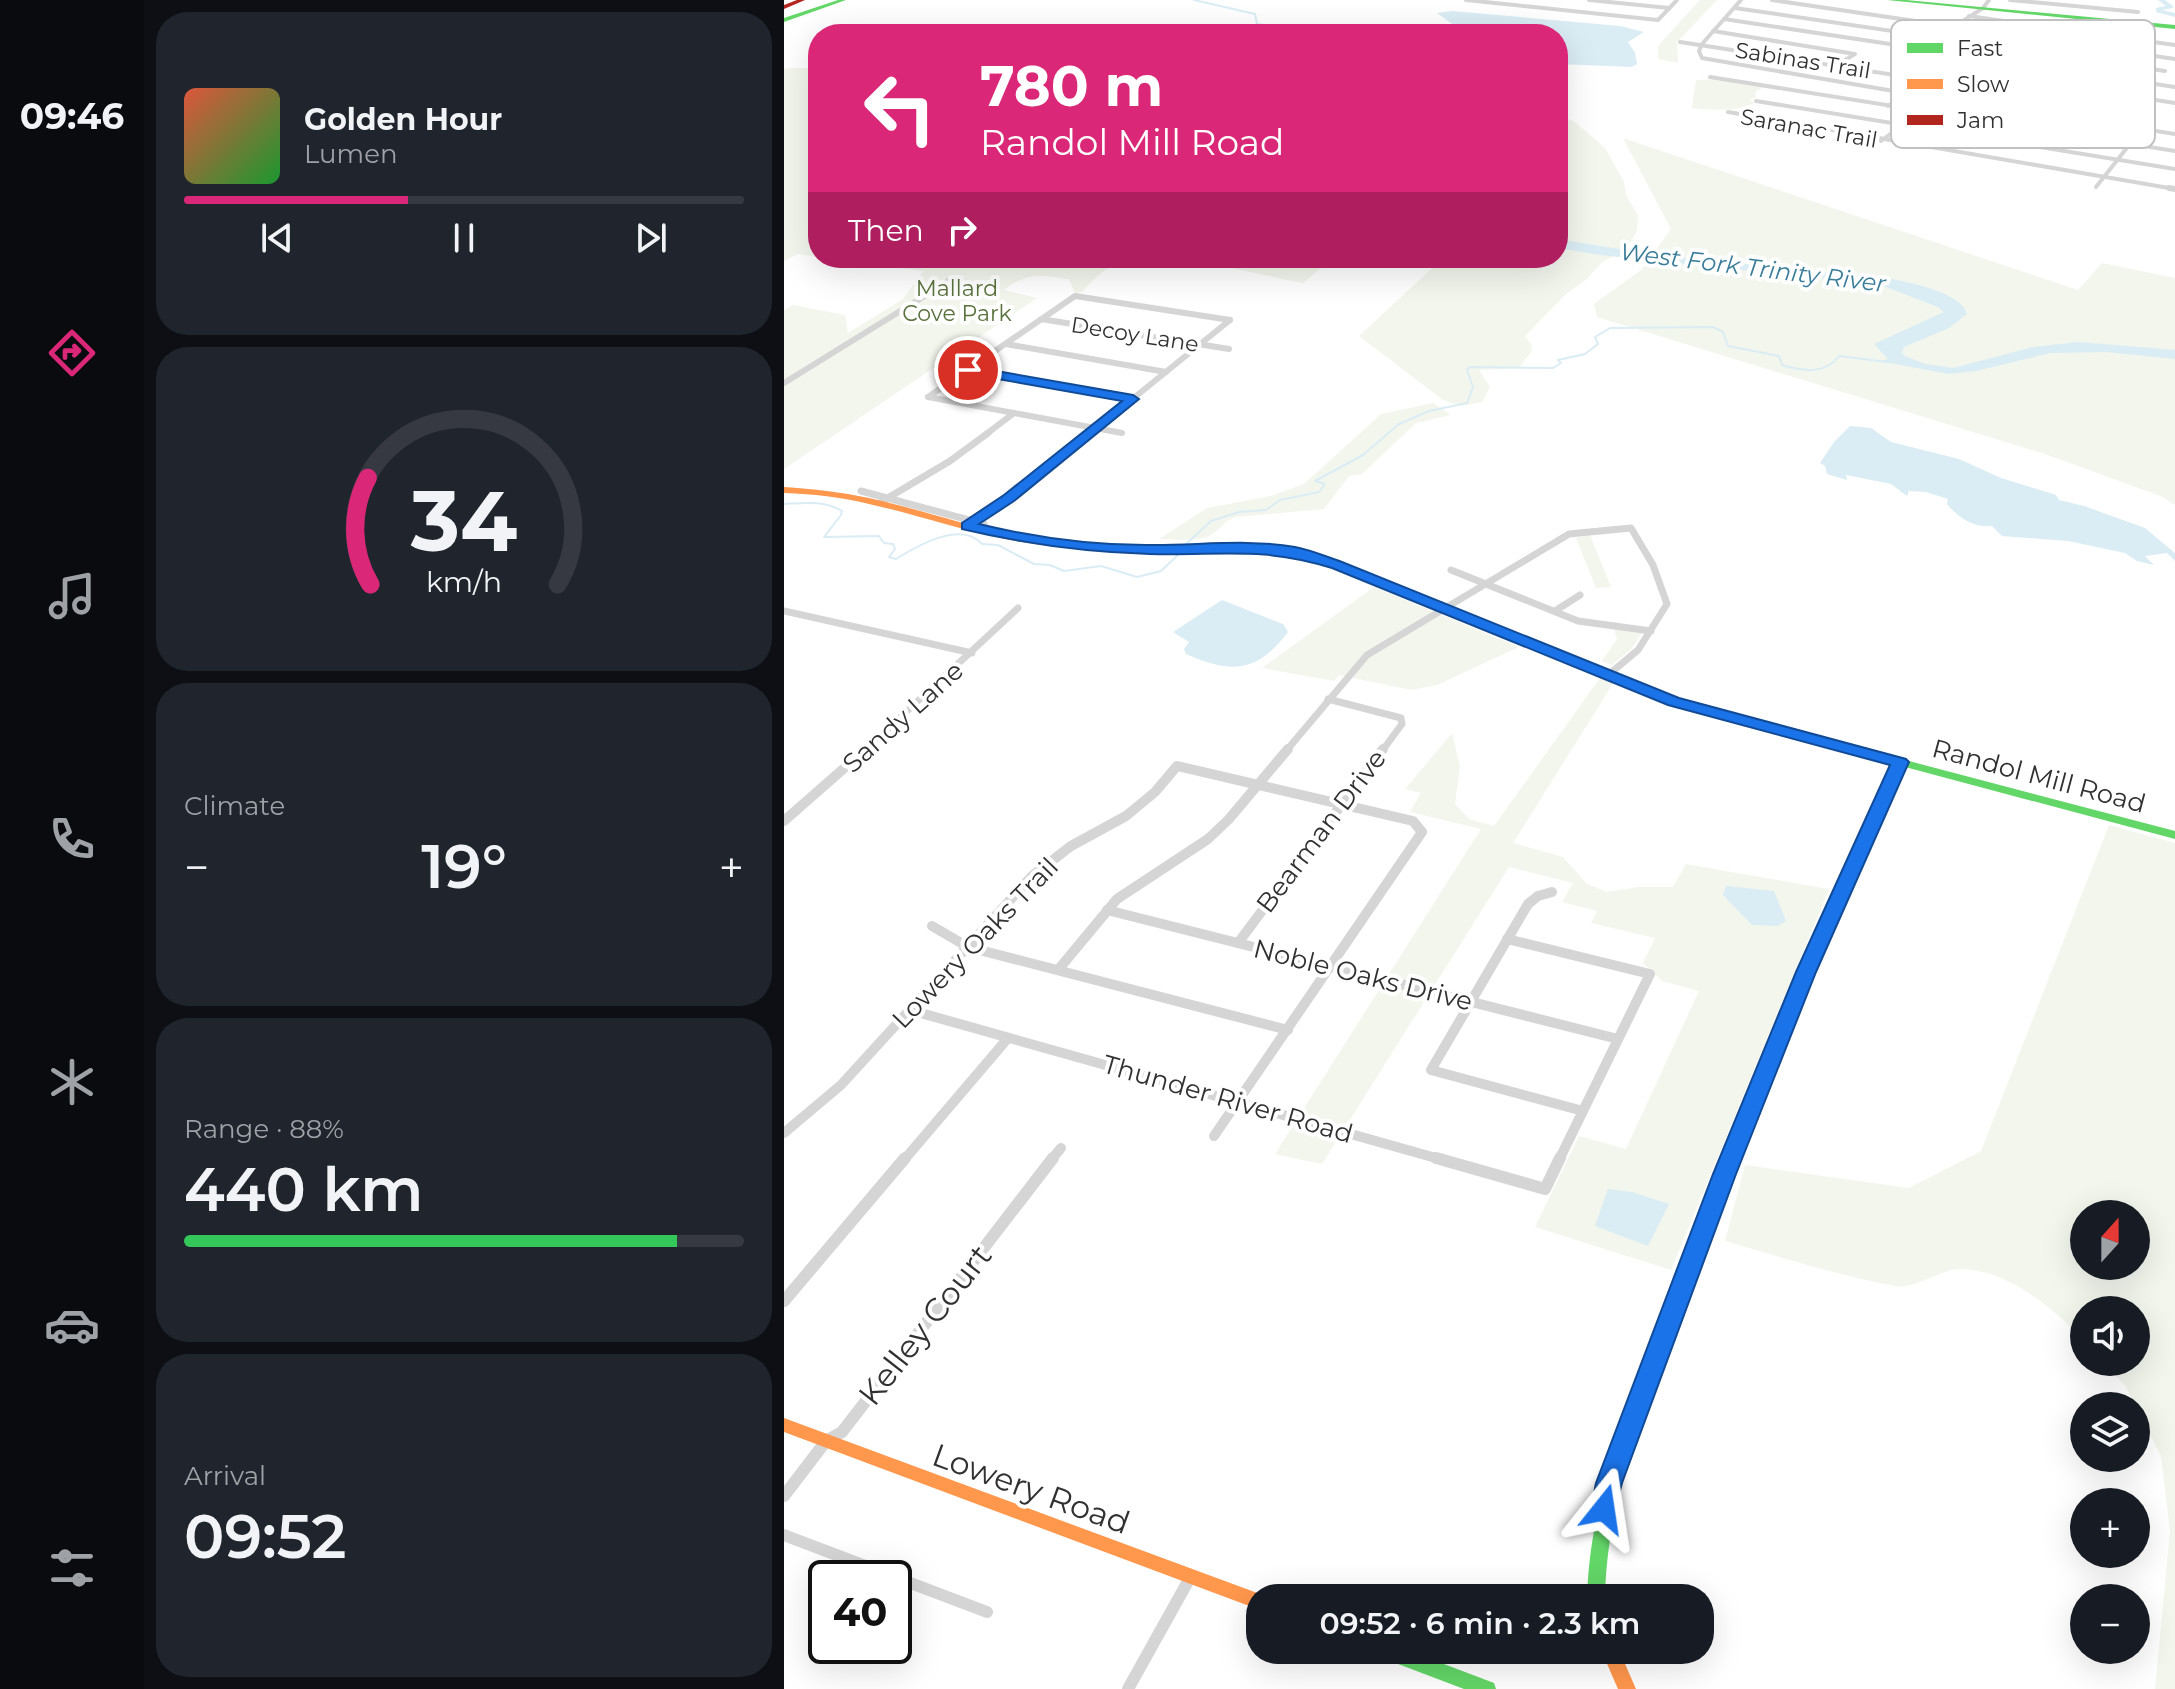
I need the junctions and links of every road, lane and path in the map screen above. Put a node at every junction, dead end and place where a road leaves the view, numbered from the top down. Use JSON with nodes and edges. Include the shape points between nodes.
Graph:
{"nodes":[{"id":1,"x":793,"y":0,"type":"edge"},
{"id":2,"x":802,"y":0,"type":"edge"},
{"id":3,"x":843,"y":0,"type":"edge"},
{"id":4,"x":1466,"y":0,"type":"edge"},
{"id":5,"x":1589,"y":0,"type":"edge"},
{"id":6,"x":1677,"y":0,"type":"edge"},
{"id":7,"x":1741,"y":0,"type":"edge"},
{"id":8,"x":1772,"y":0,"type":"edge"},
{"id":9,"x":1890,"y":0,"type":"edge"},
{"id":10,"x":1989,"y":0,"type":"edge"},
{"id":11,"x":2010,"y":0,"type":"edge"},
{"id":12,"x":2113,"y":0,"type":"edge"},
{"id":13,"x":1496,"y":1,"type":"edge"},
{"id":14,"x":1828,"y":2,"type":"edge"},
{"id":15,"x":1818,"y":7,"type":"junction"},
{"id":16,"x":1872,"y":7,"type":"dead end"},
{"id":17,"x":784,"y":8,"type":"edge"},
{"id":18,"x":1669,"y":8,"type":"junction"},
{"id":19,"x":1735,"y":8,"type":"junction"},
{"id":20,"x":1977,"y":8,"type":"edge"},
{"id":21,"x":1920,"y":12,"type":"dead end"},
{"id":22,"x":2138,"y":12,"type":"dead end"},
{"id":23,"x":1862,"y":13,"type":"junction"},
{"id":24,"x":1724,"y":19,"type":"junction"},
{"id":25,"x":784,"y":20,"type":"edge"},
{"id":26,"x":1909,"y":20,"type":"joint"},
{"id":27,"x":2024,"y":20,"type":"edge"},
{"id":28,"x":2071,"y":20,"type":"edge"},
{"id":29,"x":2087,"y":20,"type":"edge"},
{"id":30,"x":2104,"y":20,"type":"edge"},
{"id":31,"x":2114,"y":20,"type":"edge"},
{"id":32,"x":2155,"y":25,"type":"edge"},
{"id":33,"x":2175,"y":26,"type":"edge"},
{"id":34,"x":1713,"y":31,"type":"junction"},
{"id":35,"x":1891,"y":31,"type":"edge"},
{"id":36,"x":1680,"y":42,"type":"dead end"},
{"id":37,"x":2155,"y":42,"type":"edge"},
{"id":38,"x":1702,"y":44,"type":"junction"},
{"id":39,"x":1891,"y":45,"type":"edge"},
{"id":40,"x":2175,"y":45,"type":"edge"},
{"id":41,"x":2155,"y":58,"type":"edge"},
{"id":42,"x":2175,"y":61,"type":"edge"},
{"id":43,"x":1837,"y":65,"type":"junction"},
{"id":44,"x":2155,"y":70,"type":"edge"},
{"id":45,"x":2165,"y":71,"type":"junction"},
{"id":46,"x":1891,"y":74,"type":"edge"},
{"id":47,"x":1710,"y":77,"type":"dead end"},
{"id":48,"x":2155,"y":81,"type":"edge"},
{"id":49,"x":2155,"y":84,"type":"edge"},
{"id":50,"x":2175,"y":87,"type":"edge"},
{"id":51,"x":1891,"y":91,"type":"edge"},
{"id":52,"x":2155,"y":100,"type":"edge"},
{"id":53,"x":1756,"y":101,"type":"dead end"},
{"id":54,"x":2175,"y":103,"type":"edge"},
{"id":55,"x":1891,"y":104,"type":"edge"},
{"id":56,"x":1888,"y":106,"type":"junction"},
{"id":57,"x":1891,"y":106,"type":"edge"},
{"id":58,"x":1728,"y":112,"type":"dead end"},
{"id":59,"x":1891,"y":123,"type":"edge"},
{"id":60,"x":2155,"y":132,"type":"edge"},
{"id":61,"x":1891,"y":133,"type":"edge"},
{"id":62,"x":2175,"y":134,"type":"edge"},
{"id":63,"x":1881,"y":141,"type":"junction"},
{"id":64,"x":1891,"y":143,"type":"edge"},
{"id":65,"x":1922,"y":148,"type":"edge"},
{"id":66,"x":2036,"y":148,"type":"edge"},
{"id":67,"x":2128,"y":148,"type":"edge"},
{"id":68,"x":2152,"y":148,"type":"edge"},
{"id":69,"x":2175,"y":151,"type":"edge"},
{"id":70,"x":2117,"y":162,"type":"junction"},
{"id":71,"x":2175,"y":169,"type":"edge"},
{"id":72,"x":2103,"y":179,"type":"junction"},
{"id":73,"x":2096,"y":187,"type":"dead end"},
{"id":74,"x":2175,"y":189,"type":"edge"},
{"id":75,"x":952,"y":279,"type":"dead end"},
{"id":76,"x":1041,"y":319,"type":"junction"},
{"id":77,"x":1006,"y":344,"type":"junction"},
{"id":78,"x":1200,"y":345,"type":"junction"},
{"id":79,"x":1229,"y":349,"type":"dead end"},
{"id":80,"x":968,"y":370,"type":"junction"},
{"id":81,"x":1166,"y":372,"type":"junction"},
{"id":82,"x":784,"y":383,"type":"edge"},
{"id":83,"x":1133,"y":399,"type":"junction"},
{"id":84,"x":1014,"y":413,"type":"junction"},
{"id":85,"x":1096,"y":428,"type":"junction"},
{"id":86,"x":1122,"y":433,"type":"dead end"},
{"id":87,"x":1039,"y":458,"type":"dead end"},
{"id":88,"x":1055,"y":461,"type":"junction"},
{"id":89,"x":784,"y":490,"type":"edge"},
{"id":90,"x":861,"y":491,"type":"dead end"},
{"id":91,"x":994,"y":495,"type":"dead end"},
{"id":92,"x":1009,"y":498,"type":"junction"},
{"id":93,"x":884,"y":500,"type":"junction"},
{"id":94,"x":971,"y":524,"type":"junction"},
{"id":95,"x":984,"y":524,"type":"dead end"},
{"id":96,"x":1451,"y":570,"type":"dead end"},
{"id":97,"x":1485,"y":583,"type":"junction"},
{"id":98,"x":1580,"y":595,"type":"dead end"},
{"id":99,"x":1018,"y":608,"type":"dead end"},
{"id":100,"x":1442,"y":609,"type":"junction"},
{"id":101,"x":784,"y":611,"type":"edge"},
{"id":102,"x":1555,"y":611,"type":"junction"},
{"id":103,"x":1651,"y":631,"type":"junction"},
{"id":104,"x":972,"y":653,"type":"junction"},
{"id":105,"x":1607,"y":676,"type":"junction"},
{"id":106,"x":1328,"y":699,"type":"junction"},
{"id":107,"x":1900,"y":762,"type":"junction"},
{"id":108,"x":1258,"y":785,"type":"junction"},
{"id":109,"x":1341,"y":804,"type":"junction"},
{"id":110,"x":784,"y":821,"type":"edge"},
{"id":111,"x":2175,"y":835,"type":"edge"},
{"id":112,"x":1552,"y":892,"type":"dead end"},
{"id":113,"x":1107,"y":910,"type":"junction"},
{"id":114,"x":932,"y":926,"type":"dead end"},
{"id":115,"x":1507,"y":939,"type":"junction"},
{"id":116,"x":1238,"y":943,"type":"junction"},
{"id":117,"x":968,"y":947,"type":"junction"},
{"id":118,"x":1331,"y":966,"type":"junction"},
{"id":119,"x":1058,"y":970,"type":"junction"},
{"id":120,"x":1471,"y":1002,"type":"junction"},
{"id":121,"x":910,"y":1010,"type":"junction"},
{"id":122,"x":1288,"y":1030,"type":"junction"},
{"id":123,"x":1008,"y":1038,"type":"junction"},
{"id":124,"x":1618,"y":1039,"type":"junction"},
{"id":125,"x":1239,"y":1102,"type":"junction"},
{"id":126,"x":1583,"y":1111,"type":"junction"},
{"id":127,"x":784,"y":1133,"type":"edge"},
{"id":128,"x":1214,"y":1136,"type":"dead end"},
{"id":129,"x":1061,"y":1148,"type":"dead end"},
{"id":130,"x":784,"y":1301,"type":"edge"},
{"id":131,"x":784,"y":1425,"type":"edge"},
{"id":132,"x":826,"y":1441,"type":"junction"},
{"id":133,"x":784,"y":1496,"type":"edge"},
{"id":134,"x":784,"y":1535,"type":"edge"},
{"id":135,"x":1191,"y":1576,"type":"junction"},
{"id":136,"x":1595,"y":1584,"type":"edge"},
{"id":137,"x":1246,"y":1597,"type":"edge"},
{"id":138,"x":987,"y":1612,"type":"dead end"},
{"id":139,"x":1421,"y":1664,"type":"edge"},
{"id":140,"x":1616,"y":1664,"type":"edge"},
{"id":141,"x":1128,"y":1689,"type":"edge"},
{"id":142,"x":1487,"y":1689,"type":"edge"},
{"id":143,"x":1627,"y":1689,"type":"edge"}],
"edges":[{"from":1,"to":17,"type":"main road"},
{"from":2,"to":17,"type":"main road"},
{"from":3,"to":17,"type":"main road"},
{"from":3,"to":25,"type":"main road"},
{"from":4,"to":13,"type":"street"},
{"from":5,"to":18,"type":"street"},
{"from":6,"to":18,"type":"street"},
{"from":7,"to":19,"type":"street"},
{"from":8,"to":15,"type":"street"},
{"from":9,"to":20,"type":"main road"},
{"from":10,"to":20,"type":"street"},
{"from":11,"to":29,"type":"street"},
{"from":12,"to":30,"type":"street"},
{"from":13,"to":18,"type":"street","via":[[1658,20]]},
{"from":14,"to":15,"type":"street"},
{"from":15,"to":23,"type":"street"},
{"from":16,"to":23,"type":"street"},
{"from":19,"to":24,"type":"street"},
{"from":19,"to":35,"type":"street"},
{"from":20,"to":27,"type":"street"},
{"from":20,"to":28,"type":"main road"},
{"from":21,"to":26,"type":"street"},
{"from":22,"to":31,"type":"street"},
{"from":23,"to":26,"type":"street"},
{"from":24,"to":34,"type":"street"},
{"from":24,"to":39,"type":"street"},
{"from":32,"to":33,"type":"main road"},
{"from":34,"to":38,"type":"street"},
{"from":34,"to":43,"type":"street","via":[[1855,54]]},
{"from":36,"to":38,"type":"street","name":"Sabinas Trail"},
{"from":37,"to":40,"type":"street"},
{"from":38,"to":43,"type":"street","name":"Sabinas Trail"},
{"from":38,"to":51,"type":"street","via":[[1699,54],[1705,59]]},
{"from":41,"to":42,"type":"street"},
{"from":42,"to":45,"type":"street"},
{"from":43,"to":46,"type":"street","name":"Sabinas Trail"},
{"from":44,"to":45,"type":"street"},
{"from":45,"to":48,"type":"street"},
{"from":47,"to":56,"type":"street"},
{"from":49,"to":50,"type":"street"},
{"from":52,"to":54,"type":"street"},
{"from":53,"to":59,"type":"street"},
{"from":55,"to":56,"type":"street"},
{"from":56,"to":57,"type":"street"},
{"from":58,"to":63,"type":"street","name":"Saranac Trail"},
{"from":60,"to":62,"type":"street"},
{"from":61,"to":63,"type":"street"},
{"from":63,"to":64,"type":"street","name":"Saranac Trail"},
{"from":65,"to":72,"type":"street","name":"Saranac Trail"},
{"from":66,"to":70,"type":"street"},
{"from":67,"to":70,"type":"street"},
{"from":68,"to":69,"type":"street"},
{"from":70,"to":71,"type":"street"},
{"from":70,"to":72,"type":"street"},
{"from":72,"to":73,"type":"street"},
{"from":72,"to":74,"type":"street","name":"Saranac Trail"},
{"from":75,"to":82,"type":"street"},
{"from":76,"to":77,"type":"street"},
{"from":76,"to":78,"type":"street","name":"Decoy Lane"},
{"from":76,"to":78,"type":"street","via":[[1075,296],[1230,320]]},
{"from":77,"to":80,"type":"street"},
{"from":77,"to":81,"type":"street"},
{"from":78,"to":79,"type":"street","name":"Decoy Lane"},
{"from":78,"to":81,"type":"street"},
{"from":80,"to":83,"type":"street"},
{"from":80,"to":84,"type":"street","via":[[928,397]]},
{"from":81,"to":83,"type":"street"},
{"from":83,"to":85,"type":"street"},
{"from":84,"to":85,"type":"street"},
{"from":84,"to":93,"type":"street","via":[[950,461]]},
{"from":85,"to":86,"type":"street"},
{"from":85,"to":88,"type":"street"},
{"from":87,"to":88,"type":"street"},
{"from":88,"to":92,"type":"street"},
{"from":89,"to":93,"type":"main road","name":"Randol Mill Road","via":[[835,491]]},
{"from":90,"to":93,"type":"street","name":"Randol Mill Road"},
{"from":91,"to":92,"type":"street"},
{"from":92,"to":94,"type":"street"},
{"from":93,"to":94,"type":"main road","name":"Randol Mill Road"},
{"from":94,"to":95,"type":"street","name":"Randol Mill Road"},
{"from":94,"to":100,"type":"main road","name":"Randol Mill Road","via":[[1053,544],[1296,552]]},
{"from":96,"to":97,"type":"street"},
{"from":97,"to":100,"type":"street"},
{"from":97,"to":102,"type":"street"},
{"from":97,"to":103,"type":"street","via":[[1569,534],[1631,528],[1667,600]]},
{"from":98,"to":102,"type":"street"},
{"from":99,"to":104,"type":"street","name":"Sandy Lane"},
{"from":100,"to":105,"type":"main road","name":"Randol Mill Road"},
{"from":100,"to":106,"type":"street","via":[[1367,655]]},
{"from":101,"to":104,"type":"street"},
{"from":102,"to":103,"type":"street","via":[[1585,623]]},
{"from":103,"to":105,"type":"street"},
{"from":104,"to":110,"type":"street","name":"Sandy Lane"},
{"from":105,"to":107,"type":"main road","name":"Randol Mill Road","via":[[1673,702]]},
{"from":106,"to":108,"type":"street"},
{"from":106,"to":109,"type":"street","name":"Bearman Drive","via":[[1395,714],[1402,724]]},
{"from":107,"to":111,"type":"main road","name":"Randol Mill Road"},
{"from":107,"to":136,"type":"main road","via":[[1806,972],[1609,1483],[1593,1567]]},
{"from":108,"to":109,"type":"street"},
{"from":108,"to":113,"type":"street","via":[[1208,839],[1129,889]]},
{"from":108,"to":117,"type":"street","name":"Lowery Oaks Trail","via":[[1177,766],[1126,816],[1050,860]]},
{"from":109,"to":116,"type":"street","name":"Bearman Drive"},
{"from":109,"to":118,"type":"street","via":[[1413,821],[1422,832]]},
{"from":112,"to":115,"type":"street","via":[[1528,904]]},
{"from":113,"to":116,"type":"street","name":"Noble Oaks Drive"},
{"from":113,"to":119,"type":"street"},
{"from":114,"to":117,"type":"street"},
{"from":115,"to":120,"type":"street"},
{"from":115,"to":124,"type":"street","via":[[1650,974]]},
{"from":116,"to":118,"type":"street","name":"Noble Oaks Drive"},
{"from":117,"to":119,"type":"street"},
{"from":117,"to":121,"type":"street","name":"Lowery Oaks Trail"},
{"from":118,"to":120,"type":"street","name":"Noble Oaks Drive"},
{"from":118,"to":122,"type":"street"},
{"from":119,"to":122,"type":"street"},
{"from":120,"to":124,"type":"street","name":"Noble Oaks Drive"},
{"from":120,"to":126,"type":"street","via":[[1431,1070]]},
{"from":121,"to":123,"type":"street","name":"Thunder River Road"},
{"from":121,"to":127,"type":"street","name":"Lowery Oaks Trail","via":[[841,1085]]},
{"from":122,"to":125,"type":"street"},
{"from":123,"to":125,"type":"street","name":"Thunder River Road"},
{"from":123,"to":130,"type":"street"},
{"from":124,"to":126,"type":"street"},
{"from":125,"to":126,"type":"street","name":"Thunder River Road","via":[[1545,1189]]},
{"from":125,"to":128,"type":"street"},
{"from":129,"to":132,"type":"street","name":"Kelley Court","via":[[842,1432]]},
{"from":131,"to":132,"type":"main road","name":"Lowery Road"},
{"from":132,"to":133,"type":"street","name":"Kelley Court"},
{"from":132,"to":135,"type":"main road","name":"Lowery Road"},
{"from":134,"to":138,"type":"street"},
{"from":135,"to":137,"type":"main road","name":"Lowery Road"},
{"from":135,"to":141,"type":"street"},
{"from":139,"to":142,"type":"main road"},
{"from":140,"to":143,"type":"main road"}]}
